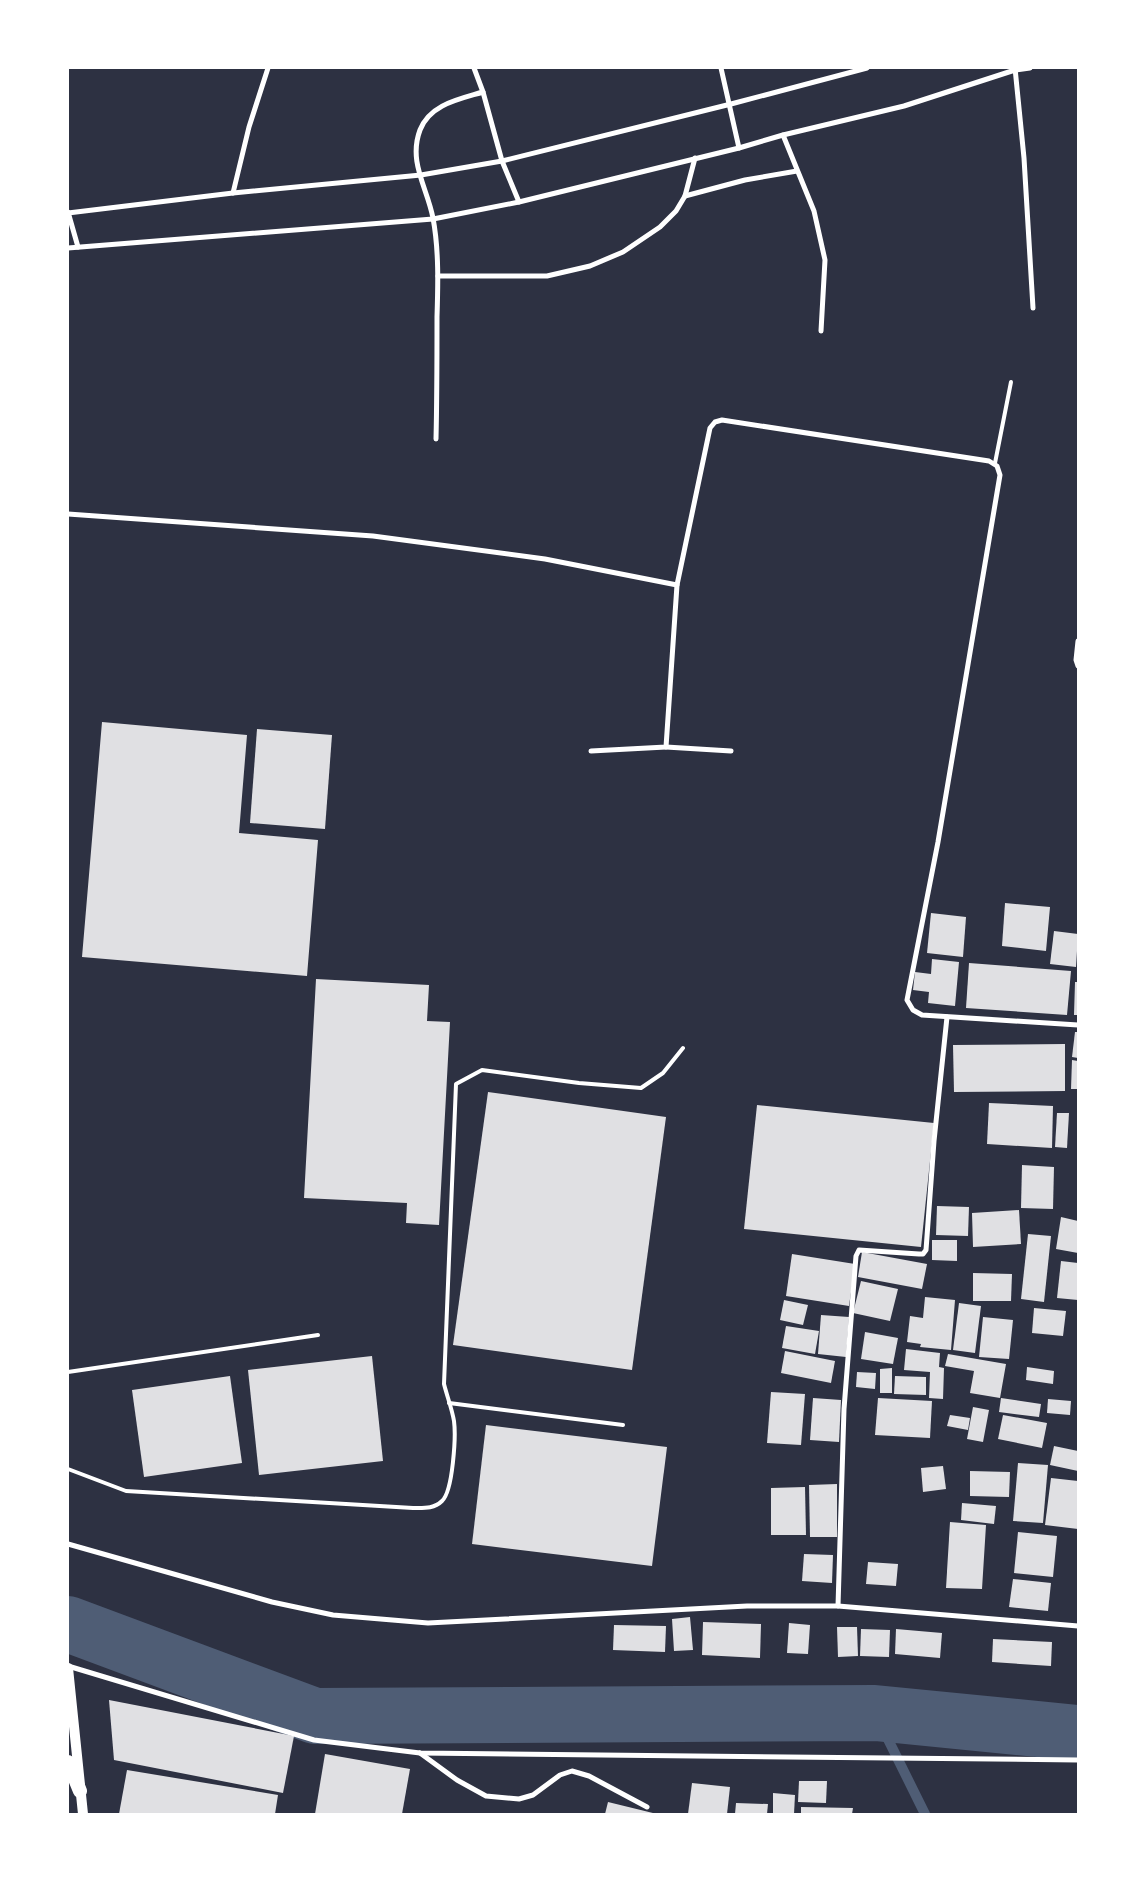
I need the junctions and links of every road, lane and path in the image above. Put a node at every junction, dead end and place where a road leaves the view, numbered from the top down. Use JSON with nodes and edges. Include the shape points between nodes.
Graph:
{"nodes":[{"id":1,"x":268,"y":68,"type":"edge"},
{"id":2,"x":474,"y":68,"type":"edge"},
{"id":3,"x":721,"y":68,"type":"edge"},
{"id":4,"x":866,"y":68,"type":"edge"},
{"id":5,"x":1030,"y":68,"type":"edge"},
{"id":6,"x":1015,"y":69,"type":"edge"},
{"id":7,"x":483,"y":92,"type":"junction"},
{"id":8,"x":730,"y":104,"type":"junction"},
{"id":9,"x":783,"y":135,"type":"junction"},
{"id":10,"x":739,"y":148,"type":"junction"},
{"id":11,"x":696,"y":158,"type":"junction"},
{"id":12,"x":502,"y":161,"type":"junction"},
{"id":13,"x":797,"y":171,"type":"junction"},
{"id":14,"x":421,"y":175,"type":"junction"},
{"id":15,"x":233,"y":194,"type":"junction"},
{"id":16,"x":685,"y":196,"type":"junction"},
{"id":17,"x":519,"y":202,"type":"junction"},
{"id":18,"x":68,"y":212,"type":"edge"},
{"id":19,"x":433,"y":219,"type":"junction"},
{"id":20,"x":78,"y":247,"type":"junction"},
{"id":21,"x":68,"y":248,"type":"edge"},
{"id":22,"x":438,"y":276,"type":"junction"},
{"id":23,"x":1033,"y":308,"type":"dead end"},
{"id":24,"x":821,"y":331,"type":"dead end"},
{"id":25,"x":1011,"y":382,"type":"dead end"},
{"id":26,"x":436,"y":439,"type":"dead end"},
{"id":27,"x":994,"y":463,"type":"junction"},
{"id":28,"x":68,"y":514,"type":"edge"},
{"id":29,"x":676,"y":585,"type":"junction"},
{"id":30,"x":1078,"y":641,"type":"edge"},
{"id":31,"x":1078,"y":666,"type":"edge"},
{"id":32,"x":666,"y":747,"type":"junction"},
{"id":33,"x":591,"y":751,"type":"dead end"},
{"id":34,"x":731,"y":751,"type":"dead end"},
{"id":35,"x":947,"y":1017,"type":"junction"},
{"id":36,"x":1078,"y":1025,"type":"edge"},
{"id":37,"x":683,"y":1048,"type":"dead end"},
{"id":38,"x":318,"y":1335,"type":"dead end"},
{"id":39,"x":68,"y":1372,"type":"edge"},
{"id":40,"x":449,"y":1403,"type":"junction"},
{"id":41,"x":623,"y":1425,"type":"dead end"},
{"id":42,"x":68,"y":1469,"type":"edge"},
{"id":43,"x":68,"y":1544,"type":"edge"},
{"id":44,"x":838,"y":1606,"type":"junction"},
{"id":45,"x":1078,"y":1626,"type":"edge"},
{"id":46,"x":68,"y":1667,"type":"edge"},
{"id":47,"x":420,"y":1753,"type":"junction"},
{"id":48,"x":1078,"y":1760,"type":"edge"},
{"id":49,"x":68,"y":1762,"type":"edge"},
{"id":50,"x":80,"y":1791,"type":"junction"},
{"id":51,"x":647,"y":1807,"type":"dead end"},
{"id":52,"x":83,"y":1814,"type":"edge"}],
"edges":[{"from":1,"to":15,"type":"street","via":[[249,127]]},
{"from":2,"to":7,"type":"street"},
{"from":3,"to":8,"type":"street"},
{"from":4,"to":8,"type":"street"},
{"from":5,"to":6,"type":"street"},
{"from":6,"to":9,"type":"street","via":[[904,106]]},
{"from":6,"to":23,"type":"street"},
{"from":7,"to":12,"type":"street"},
{"from":7,"to":14,"type":"street","via":[[449,102],[421,127],[416,141],[416,160]]},
{"from":8,"to":10,"type":"street"},
{"from":8,"to":12,"type":"street"},
{"from":9,"to":10,"type":"street"},
{"from":9,"to":13,"type":"street"},
{"from":10,"to":11,"type":"street"},
{"from":11,"to":16,"type":"street"},
{"from":11,"to":17,"type":"street"},
{"from":12,"to":14,"type":"street"},
{"from":12,"to":17,"type":"street"},
{"from":13,"to":16,"type":"street","via":[[745,180]]},
{"from":13,"to":24,"type":"street","via":[[814,211],[824,260]]},
{"from":14,"to":15,"type":"street"},
{"from":14,"to":19,"type":"street"},
{"from":15,"to":18,"type":"street"},
{"from":16,"to":22,"type":"street","via":[[660,227],[623,252],[590,266],[546,276]]},
{"from":17,"to":19,"type":"street"},
{"from":18,"to":20,"type":"street"},
{"from":19,"to":20,"type":"street"},
{"from":19,"to":22,"type":"street"},
{"from":20,"to":21,"type":"street"},
{"from":22,"to":26,"type":"street"},
{"from":25,"to":27,"type":"lane"},
{"from":27,"to":29,"type":"street","via":[[715,422],[710,428]]},
{"from":27,"to":35,"type":"street","via":[[1000,475],[938,842],[907,994],[916,1013]]},
{"from":28,"to":29,"type":"street","via":[[373,536],[545,559]]},
{"from":29,"to":32,"type":"street"},
{"from":30,"to":31,"type":"street"},
{"from":32,"to":33,"type":"street"},
{"from":32,"to":34,"type":"street"},
{"from":35,"to":36,"type":"street"},
{"from":35,"to":44,"type":"street","via":[[926,1250],[923,1254],[859,1250],[856,1256],[844,1409]]},
{"from":37,"to":40,"type":"lane","via":[[663,1073],[641,1088],[482,1070],[456,1084],[444,1384]]},
{"from":38,"to":39,"type":"lane"},
{"from":40,"to":41,"type":"lane"},
{"from":40,"to":42,"type":"lane","via":[[454,1422],[449,1486],[444,1500],[427,1508],[126,1491]]},
{"from":43,"to":44,"type":"street","via":[[272,1602],[333,1615],[418,1623],[746,1606]]},
{"from":44,"to":45,"type":"street"},
{"from":46,"to":47,"type":"street","via":[[314,1740]]},
{"from":46,"to":50,"type":"main road"},
{"from":47,"to":48,"type":"street"},
{"from":47,"to":51,"type":"street","via":[[486,1796],[519,1799],[534,1795],[560,1775],[572,1771]]},
{"from":49,"to":50,"type":"highway"},
{"from":50,"to":52,"type":"main road"}]}
